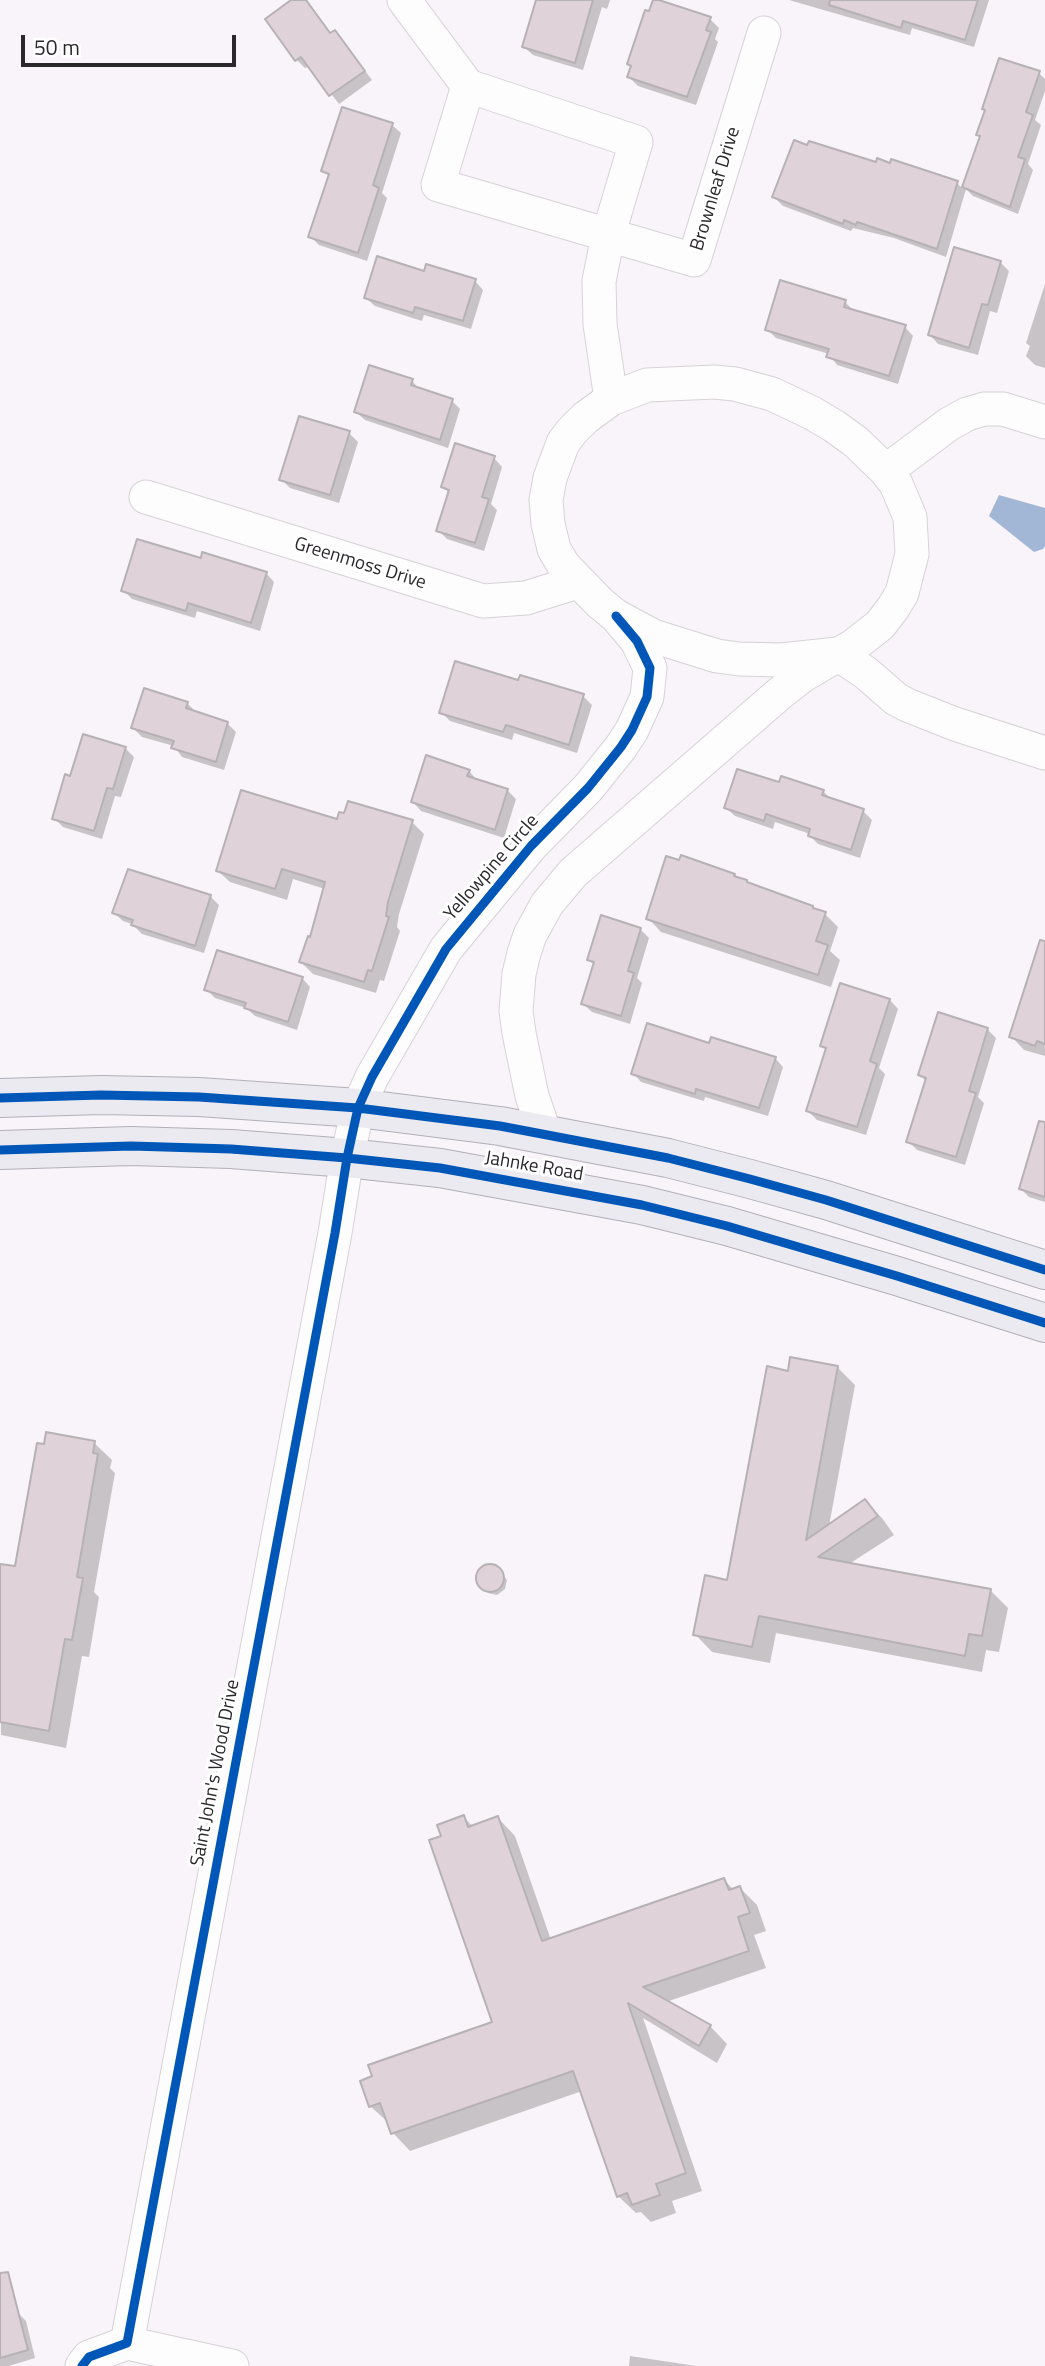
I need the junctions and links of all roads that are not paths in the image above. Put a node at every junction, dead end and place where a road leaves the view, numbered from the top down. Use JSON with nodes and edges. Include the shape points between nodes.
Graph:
{"nodes":[{"id":1,"x":404,"y":0,"type":"edge"},
{"id":2,"x":764,"y":33,"type":"dead end"},
{"id":3,"x":468,"y":86,"type":"junction"},
{"id":4,"x":608,"y":236,"type":"junction"},
{"id":5,"x":611,"y":399,"type":"junction"},
{"id":6,"x":1045,"y":422,"type":"edge"},
{"id":7,"x":886,"y":471,"type":"junction"},
{"id":8,"x":146,"y":497,"type":"dead end"},
{"id":9,"x":578,"y":582,"type":"junction"},
{"id":10,"x":616,"y":616,"type":"junction"},
{"id":11,"x":838,"y":654,"type":"junction"},
{"id":12,"x":1045,"y":753,"type":"edge"},
{"id":13,"x":573,"y":873,"type":"junction"},
{"id":14,"x":468,"y":922,"type":"junction"},
{"id":15,"x":0,"y":1098,"type":"edge"},
{"id":16,"x":358,"y":1108,"type":"junction"},
{"id":17,"x":545,"y":1134,"type":"junction"},
{"id":18,"x":0,"y":1150,"type":"edge"},
{"id":19,"x":347,"y":1158,"type":"junction"},
{"id":20,"x":1045,"y":1269,"type":"edge"},
{"id":21,"x":1045,"y":1323,"type":"edge"},
{"id":22,"x":127,"y":2343,"type":"junction"},
{"id":23,"x":82,"y":2366,"type":"edge"},
{"id":24,"x":232,"y":2366,"type":"edge"}],
"edges":[{"from":1,"to":3,"type":"street"},
{"from":2,"to":4,"type":"street","name":"Brownleaf Drive","via":[[694,260]]},
{"from":3,"to":4,"type":"street","via":[[636,142]]},
{"from":3,"to":4,"type":"street","name":"Brownleaf Drive","via":[[438,185]]},
{"from":4,"to":5,"type":"street","via":[[598,299]]},
{"from":5,"to":7,"type":"street","name":"Yellowpine Circle","via":[[670,382],[754,388],[823,419]]},
{"from":5,"to":9,"type":"street","name":"Yellowpine Circle","via":[[572,430],[550,478],[548,524],[554,549]]},
{"from":6,"to":7,"type":"street","via":[[1003,409],[967,414]]},
{"from":7,"to":11,"type":"street","name":"Yellowpine Circle","via":[[910,517],[908,576],[880,625]]},
{"from":8,"to":9,"type":"street","name":"Greenmoss Drive","via":[[483,601],[526,598]]},
{"from":9,"to":10,"type":"street","name":"Yellowpine Circle"},
{"from":10,"to":11,"type":"street","name":"Yellowpine Circle","via":[[653,636],[717,656],[781,660]]},
{"from":10,"to":14,"type":"street","name":"Yellowpine Circle","via":[[637,641],[650,668],[641,712],[610,761]]},
{"from":11,"to":12,"type":"street","via":[[907,705]]},
{"from":11,"to":13,"type":"street","name":"Yellowpine Circle","via":[[779,694]]},
{"from":13,"to":14,"type":"street","name":"Yellowpine Circle","via":[[525,888]]},
{"from":13,"to":17,"type":"street","name":"Yellowpine Circle","via":[[538,917],[524,953],[517,992],[519,1033]]},
{"from":14,"to":16,"type":"street","name":"Yellowpine Circle","via":[[432,972]]},
{"from":15,"to":16,"type":"main road","name":"Jahnke Road","via":[[199,1097]]},
{"from":16,"to":17,"type":"main road","name":"Jahnke Road"},
{"from":16,"to":19,"type":"street","name":"Yellowpine Circle"},
{"from":17,"to":20,"type":"main road","name":"Jahnke Road","via":[[750,1179]]},
{"from":18,"to":19,"type":"main road","name":"Jahnke Road","via":[[131,1146]]},
{"from":19,"to":21,"type":"main road","name":"Jahnke Road","via":[[440,1168],[642,1205],[836,1257]]},
{"from":19,"to":22,"type":"street","name":"Saint John's Wood Drive"},
{"from":22,"to":23,"type":"street","via":[[89,2357]]},
{"from":22,"to":24,"type":"street"}]}
